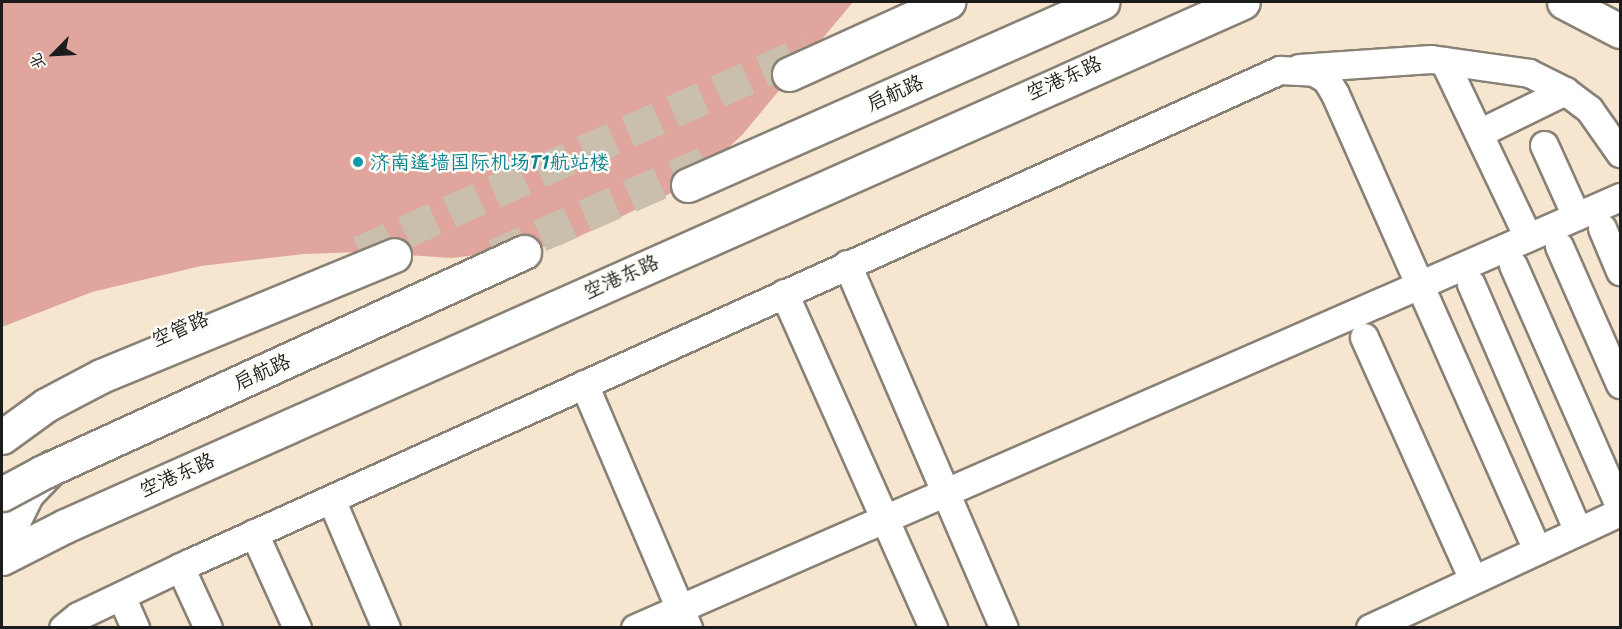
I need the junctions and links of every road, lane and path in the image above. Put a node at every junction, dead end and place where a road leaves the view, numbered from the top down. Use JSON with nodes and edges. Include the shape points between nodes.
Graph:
{"nodes":[{"id":1,"x":918,"y":2,"type":"edge"},
{"id":2,"x":948,"y":2,"type":"edge"},
{"id":3,"x":1069,"y":2,"type":"edge"},
{"id":4,"x":1102,"y":2,"type":"edge"},
{"id":5,"x":1243,"y":2,"type":"edge"},
{"id":6,"x":1564,"y":2,"type":"edge"},
{"id":7,"x":1620,"y":31,"type":"edge"},
{"id":8,"x":1444,"y":61,"type":"junction"},
{"id":9,"x":1280,"y":70,"type":"junction"},
{"id":10,"x":1565,"y":91,"type":"junction"},
{"id":11,"x":1479,"y":133,"type":"junction"},
{"id":12,"x":1544,"y":145,"type":"dead end"},
{"id":13,"x":1620,"y":153,"type":"edge"},
{"id":14,"x":720,"y":156,"type":"tunnel mouth"},
{"id":15,"x":688,"y":185,"type":"dead end"},
{"id":16,"x":1620,"y":197,"type":"edge"},
{"id":17,"x":1576,"y":216,"type":"junction"},
{"id":18,"x":1602,"y":228,"type":"dead end"},
{"id":19,"x":1528,"y":237,"type":"junction"},
{"id":20,"x":1559,"y":246,"type":"dead end"},
{"id":21,"x":360,"y":252,"type":"tunnel mouth"},
{"id":22,"x":394,"y":255,"type":"tunnel mouth"},
{"id":23,"x":847,"y":264,"type":"junction"},
{"id":24,"x":1513,"y":266,"type":"dead end"},
{"id":25,"x":1620,"y":271,"type":"edge"},
{"id":26,"x":1419,"y":284,"type":"junction"},
{"id":27,"x":1471,"y":284,"type":"dead end"},
{"id":28,"x":784,"y":293,"type":"junction"},
{"id":29,"x":1364,"y":337,"type":"dead end"},
{"id":30,"x":584,"y":384,"type":"junction"},
{"id":31,"x":1620,"y":384,"type":"edge"},
{"id":32,"x":11,"y":406,"type":"edge"},
{"id":33,"x":2,"y":436,"type":"edge"},
{"id":34,"x":945,"y":492,"type":"junction"},
{"id":35,"x":2,"y":494,"type":"edge"},
{"id":36,"x":330,"y":499,"type":"junction"},
{"id":37,"x":1620,"y":510,"type":"edge"},
{"id":38,"x":885,"y":521,"type":"junction"},
{"id":39,"x":1578,"y":531,"type":"junction"},
{"id":40,"x":255,"y":533,"type":"junction"},
{"id":41,"x":2,"y":544,"type":"edge"},
{"id":42,"x":1537,"y":550,"type":"junction"},
{"id":43,"x":2,"y":558,"type":"edge"},
{"id":44,"x":180,"y":567,"type":"junction"},
{"id":45,"x":1473,"y":579,"type":"junction"},
{"id":46,"x":121,"y":596,"type":"junction"},
{"id":47,"x":683,"y":618,"type":"edge"},
{"id":48,"x":63,"y":627,"type":"edge"},
{"id":49,"x":135,"y":627,"type":"edge"},
{"id":50,"x":208,"y":627,"type":"edge"},
{"id":51,"x":297,"y":627,"type":"edge"},
{"id":52,"x":386,"y":627,"type":"edge"},
{"id":53,"x":635,"y":627,"type":"edge"},
{"id":54,"x":933,"y":627,"type":"edge"},
{"id":55,"x":1004,"y":627,"type":"edge"},
{"id":56,"x":1370,"y":627,"type":"edge"}],
"edges":[{"from":1,"to":2,"type":"main road","via":[[799,62]]},
{"from":3,"to":14,"type":"main road"},
{"from":4,"to":15,"type":"main road","name":"启航路"},
{"from":5,"to":43,"type":"main road","name":"空港东路","via":[[152,487]]},
{"from":6,"to":7,"type":"main road"},
{"from":8,"to":9,"type":"lane","via":[[1327,64]]},
{"from":8,"to":10,"type":"lane","via":[[1529,73]]},
{"from":8,"to":11,"type":"lane"},
{"from":9,"to":23,"type":"lane"},
{"from":9,"to":26,"type":"lane","via":[[1301,69],[1326,80]]},
{"from":10,"to":11,"type":"lane"},
{"from":10,"to":13,"type":"lane","via":[[1589,109]]},
{"from":11,"to":19,"type":"lane"},
{"from":12,"to":17,"type":"lane"},
{"from":16,"to":17,"type":"lane"},
{"from":17,"to":19,"type":"lane"},
{"from":18,"to":25,"type":"lane"},
{"from":19,"to":26,"type":"lane"},
{"from":20,"to":31,"type":"lane"},
{"from":21,"to":32,"type":"main road","name":"空管路","via":[[83,370]]},
{"from":22,"to":33,"type":"main road","via":[[101,376],[46,405]]},
{"from":23,"to":28,"type":"lane"},
{"from":23,"to":34,"type":"lane"},
{"from":24,"to":37,"type":"lane"},
{"from":26,"to":34,"type":"lane"},
{"from":26,"to":42,"type":"lane"},
{"from":27,"to":39,"type":"lane"},
{"from":28,"to":30,"type":"lane"},
{"from":28,"to":38,"type":"lane"},
{"from":29,"to":45,"type":"lane"},
{"from":30,"to":36,"type":"lane"},
{"from":30,"to":47,"type":"lane"},
{"from":32,"to":33,"type":"main road"},
{"from":34,"to":38,"type":"lane"},
{"from":34,"to":55,"type":"lane"},
{"from":35,"to":41,"type":"main road","name":"启航路","bridge":true,"via":[[509,254],[82,437],[27,493]]},
{"from":36,"to":40,"type":"lane"},
{"from":36,"to":52,"type":"lane"},
{"from":37,"to":39,"type":"lane"},
{"from":38,"to":47,"type":"lane"},
{"from":38,"to":54,"type":"lane"},
{"from":39,"to":42,"type":"lane"},
{"from":40,"to":44,"type":"lane"},
{"from":40,"to":51,"type":"lane"},
{"from":42,"to":45,"type":"lane"},
{"from":44,"to":46,"type":"lane"},
{"from":44,"to":50,"type":"lane"},
{"from":45,"to":56,"type":"lane"},
{"from":46,"to":48,"type":"lane"},
{"from":46,"to":49,"type":"lane"},
{"from":47,"to":53,"type":"lane"}]}
